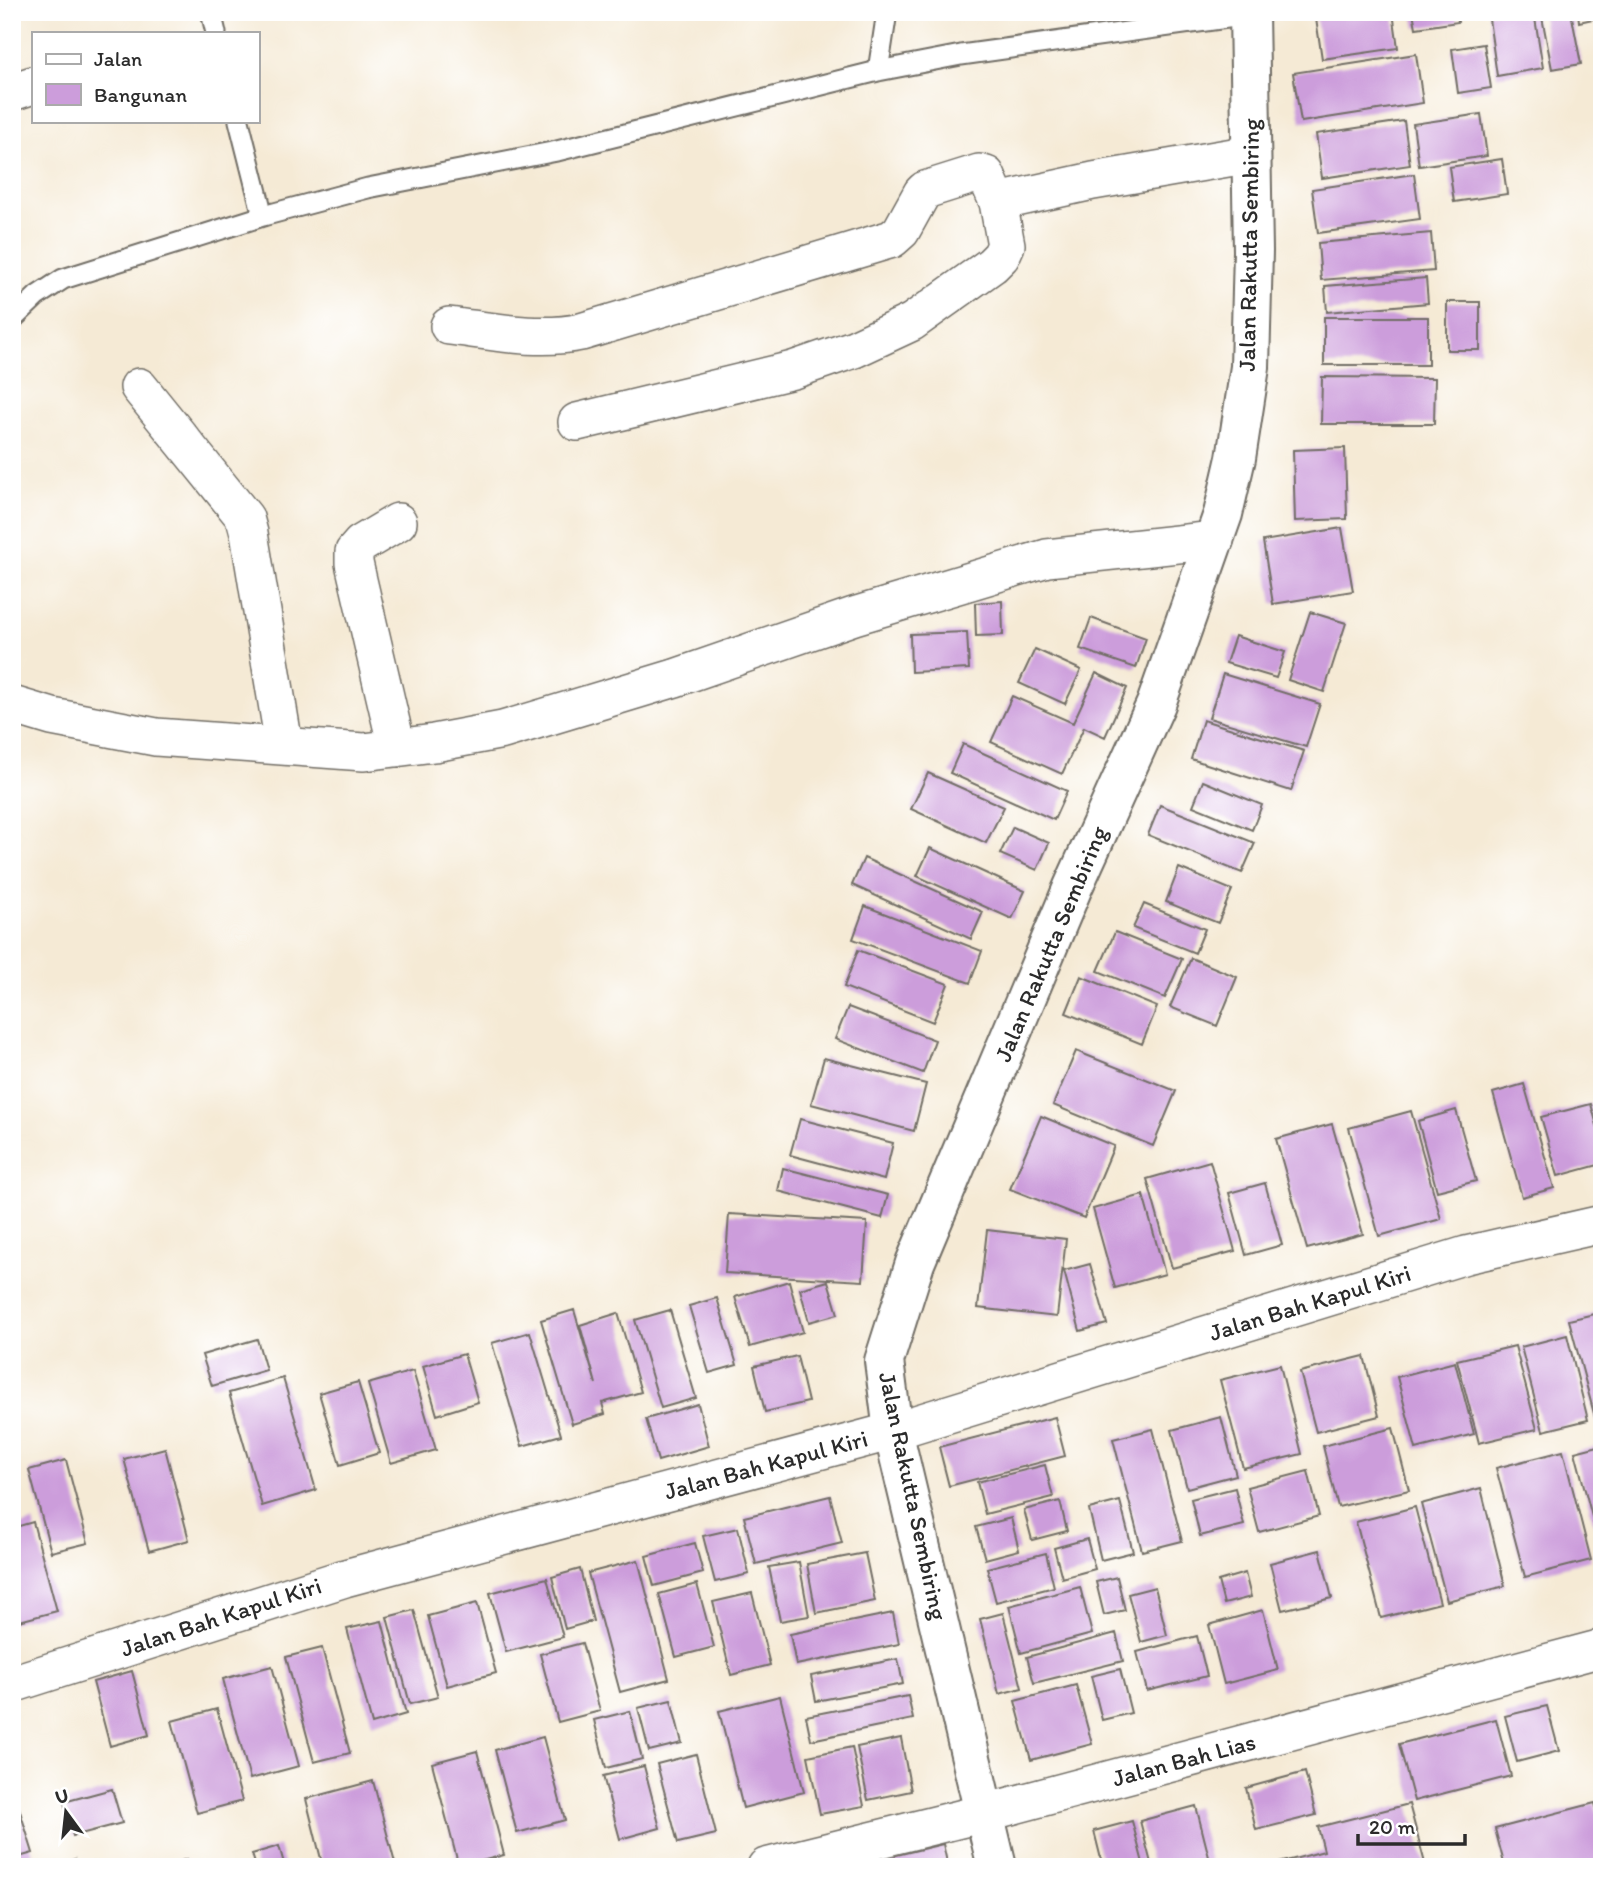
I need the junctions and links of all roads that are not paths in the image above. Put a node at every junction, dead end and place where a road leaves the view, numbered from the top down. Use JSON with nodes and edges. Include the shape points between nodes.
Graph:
{"nodes":[{"id":1,"x":211,"y":12,"type":"edge"},
{"id":2,"x":887,"y":12,"type":"edge"},
{"id":3,"x":1249,"y":14,"type":"edge"},
{"id":4,"x":216,"y":32,"type":"edge"},
{"id":5,"x":878,"y":71,"type":"junction"},
{"id":6,"x":32,"y":85,"type":"edge"},
{"id":7,"x":12,"y":92,"type":"edge"},
{"id":8,"x":239,"y":122,"type":"edge"},
{"id":9,"x":1251,"y":154,"type":"junction"},
{"id":10,"x":998,"y":202,"type":"junction"},
{"id":11,"x":263,"y":216,"type":"junction"},
{"id":12,"x":12,"y":320,"type":"edge"},
{"id":13,"x":449,"y":326,"type":"dead end"},
{"id":14,"x":139,"y":387,"type":"dead end"},
{"id":15,"x":577,"y":422,"type":"dead end"},
{"id":16,"x":398,"y":522,"type":"dead end"},
{"id":17,"x":1215,"y":540,"type":"junction"},
{"id":18,"x":12,"y":705,"type":"edge"},
{"id":19,"x":284,"y":745,"type":"junction"},
{"id":20,"x":397,"y":748,"type":"junction"},
{"id":21,"x":1602,"y":1224,"type":"edge"},
{"id":22,"x":894,"y":1431,"type":"junction"},
{"id":23,"x":1602,"y":1648,"type":"edge"},
{"id":24,"x":12,"y":1684,"type":"edge"},
{"id":25,"x":984,"y":1813,"type":"junction"},
{"id":26,"x":766,"y":1867,"type":"edge"},
{"id":27,"x":997,"y":1867,"type":"edge"}],
"edges":[{"from":1,"to":4,"type":"lane"},
{"from":2,"to":5,"type":"lane"},
{"from":3,"to":5,"type":"lane"},
{"from":3,"to":9,"type":"main road","name":"Jalan Rakutta Sembiring"},
{"from":5,"to":11,"type":"lane","via":[[571,148],[368,188]]},
{"from":6,"to":7,"type":"street"},
{"from":8,"to":11,"type":"lane"},
{"from":9,"to":10,"type":"street","via":[[1093,180]]},
{"from":9,"to":17,"type":"main road","name":"Jalan Rakutta Sembiring","via":[[1250,367],[1236,458]]},
{"from":10,"to":13,"type":"street","via":[[986,175],[979,173],[925,190],[892,239],[572,334],[545,336]]},
{"from":10,"to":15,"type":"street","via":[[1006,245],[1001,256],[912,322],[793,370]]},
{"from":11,"to":12,"type":"lane","via":[[62,279]]},
{"from":14,"to":19,"type":"street","via":[[244,518]]},
{"from":16,"to":20,"type":"street","via":[[361,544],[354,562]]},
{"from":17,"to":20,"type":"street","via":[[1047,558],[503,730]]},
{"from":17,"to":22,"type":"main road","name":"Jalan Rakutta Sembiring","via":[[1156,704],[1073,887],[915,1264],[884,1361]]},
{"from":18,"to":19,"type":"street","via":[[156,737]]},
{"from":19,"to":20,"type":"street","via":[[364,752]]},
{"from":21,"to":22,"type":"street","name":"Jalan Bah Kapul Kiri","via":[[1466,1255]]},
{"from":22,"to":24,"type":"street","name":"Jalan Bah Kapul Kiri","via":[[345,1578]]},
{"from":22,"to":25,"type":"main road","name":"Jalan Rakutta Sembiring"},
{"from":23,"to":25,"type":"street","name":"Jalan Bah Lias"},
{"from":25,"to":26,"type":"street","name":"Jalan Bah Lias"},
{"from":25,"to":27,"type":"main road","name":"Jalan Rakutta Sembiring"}]}
